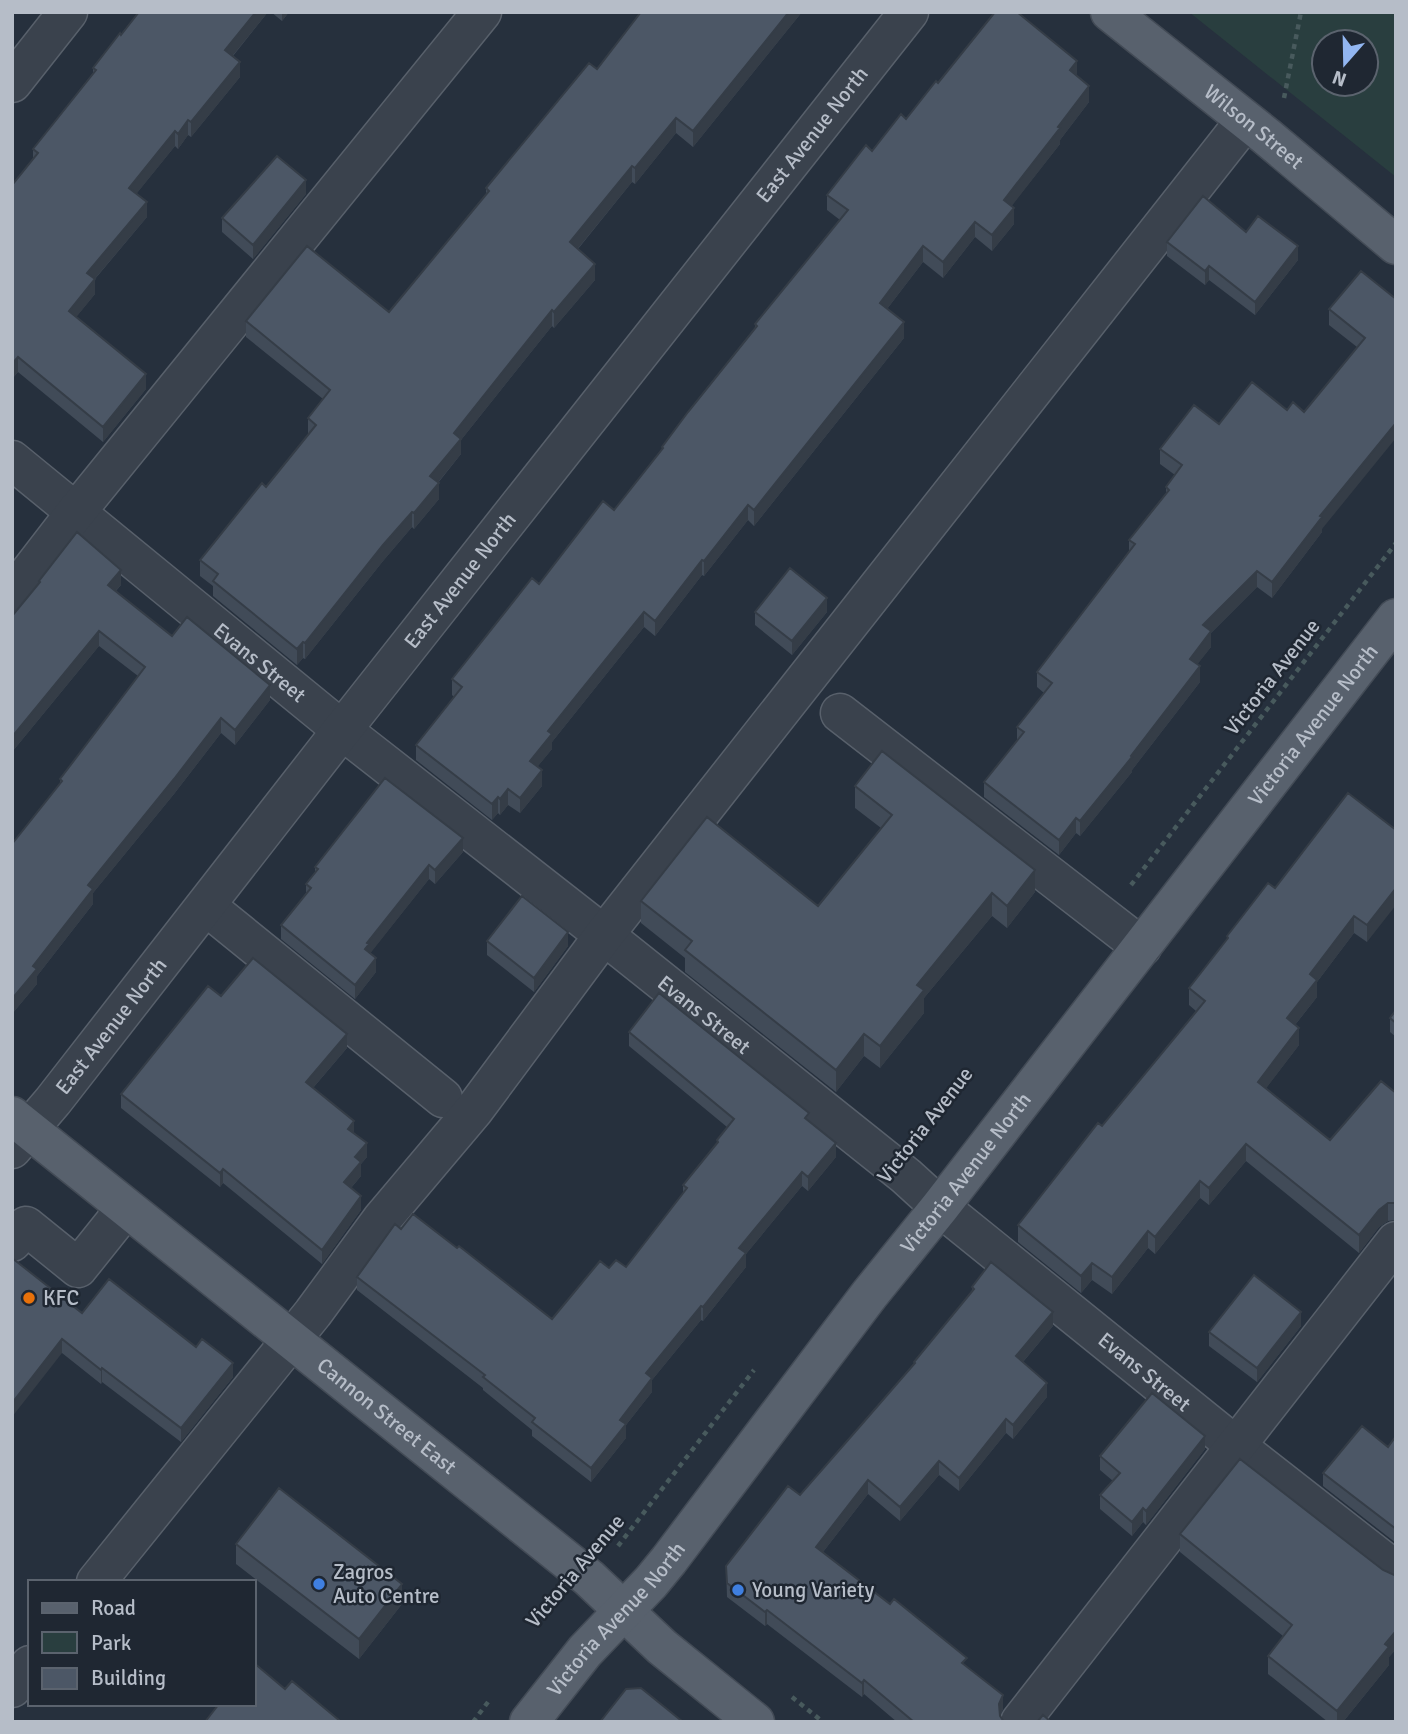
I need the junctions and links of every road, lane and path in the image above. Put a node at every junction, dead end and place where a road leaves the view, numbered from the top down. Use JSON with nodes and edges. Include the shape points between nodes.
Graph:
{"nodes":[{"id":1,"x":68,"y":12,"type":"edge"},
{"id":2,"x":482,"y":12,"type":"edge"},
{"id":3,"x":909,"y":12,"type":"edge"},
{"id":4,"x":1110,"y":12,"type":"edge"},
{"id":5,"x":1301,"y":12,"type":"edge"},
{"id":6,"x":12,"y":83,"type":"edge"},
{"id":7,"x":1256,"y":129,"type":"junction"},
{"id":8,"x":1396,"y":245,"type":"edge"},
{"id":9,"x":12,"y":460,"type":"edge"},
{"id":10,"x":76,"y":512,"type":"junction"},
{"id":11,"x":1396,"y":542,"type":"edge"},
{"id":12,"x":12,"y":595,"type":"edge"},
{"id":13,"x":1396,"y":618,"type":"edge"},
{"id":14,"x":840,"y":713,"type":"dead end"},
{"id":15,"x":342,"y":730,"type":"junction"},
{"id":16,"x":206,"y":906,"type":"junction"},
{"id":17,"x":1106,"y":917,"type":"junction"},
{"id":18,"x":604,"y":935,"type":"junction"},
{"id":19,"x":1142,"y":947,"type":"junction"},
{"id":20,"x":443,"y":1098,"type":"dead end"},
{"id":21,"x":18,"y":1131,"type":"edge"},
{"id":22,"x":940,"y":1207,"type":"junction"},
{"id":23,"x":126,"y":1208,"type":"junction"},
{"id":24,"x":1396,"y":1241,"type":"edge"},
{"id":25,"x":12,"y":1242,"type":"edge"},
{"id":26,"x":291,"y":1340,"type":"junction"},
{"id":27,"x":760,"y":1364,"type":"dead end"},
{"id":28,"x":1236,"y":1446,"type":"junction"},
{"id":29,"x":1396,"y":1571,"type":"edge"},
{"id":30,"x":589,"y":1578,"type":"junction"},
{"id":31,"x":98,"y":1580,"type":"edge"},
{"id":32,"x":623,"y":1610,"type":"junction"},
{"id":33,"x":28,"y":1668,"type":"edge"},
{"id":34,"x":12,"y":1688,"type":"edge"},
{"id":35,"x":497,"y":1690,"type":"dead end"},
{"id":36,"x":472,"y":1722,"type":"edge"},
{"id":37,"x":529,"y":1722,"type":"edge"},
{"id":38,"x":755,"y":1722,"type":"edge"},
{"id":39,"x":1020,"y":1722,"type":"edge"}],
"edges":[{"from":1,"to":6,"type":"street"},
{"from":2,"to":10,"type":"street"},
{"from":3,"to":15,"type":"street","name":"East Avenue North"},
{"from":4,"to":7,"type":"main road","name":"Wilson Street"},
{"from":5,"to":7,"type":"path","via":[[1283,99]]},
{"from":7,"to":8,"type":"main road","name":"Wilson Street"},
{"from":7,"to":18,"type":"street"},
{"from":9,"to":10,"type":"street","name":"Evans Street"},
{"from":10,"to":12,"type":"street"},
{"from":10,"to":15,"type":"street","name":"Evans Street"},
{"from":11,"to":17,"type":"path","name":"Victoria Avenue"},
{"from":13,"to":19,"type":"main road","name":"Victoria Avenue North"},
{"from":14,"to":17,"type":"street"},
{"from":15,"to":16,"type":"street","name":"East Avenue North"},
{"from":15,"to":18,"type":"street","name":"Evans Street"},
{"from":16,"to":20,"type":"street"},
{"from":16,"to":21,"type":"street","name":"East Avenue North","via":[[53,1101]]},
{"from":17,"to":19,"type":"street"},
{"from":18,"to":22,"type":"street","name":"Evans Street"},
{"from":18,"to":26,"type":"street","via":[[474,1110],[382,1219]]},
{"from":19,"to":22,"type":"main road","name":"Victoria Avenue North"},
{"from":21,"to":23,"type":"main road","name":"Cannon Street East"},
{"from":22,"to":28,"type":"street","name":"Evans Street"},
{"from":22,"to":32,"type":"main road","name":"Victoria Avenue North","via":[[669,1560]]},
{"from":23,"to":25,"type":"street","via":[[78,1268],[26,1226]]},
{"from":23,"to":26,"type":"main road","name":"Cannon Street East"},
{"from":24,"to":28,"type":"street"},
{"from":26,"to":30,"type":"main road","name":"Cannon Street East"},
{"from":26,"to":31,"type":"street"},
{"from":27,"to":30,"type":"path","name":"Victoria Avenue"},
{"from":28,"to":29,"type":"street","name":"Evans Street"},
{"from":28,"to":39,"type":"street"},
{"from":30,"to":32,"type":"main road","name":"Cannon Street East"},
{"from":32,"to":37,"type":"main road","name":"Victoria Avenue North"},
{"from":32,"to":38,"type":"main road","name":"Cannon Street East"},
{"from":33,"to":34,"type":"street"},
{"from":35,"to":36,"type":"path"}]}
